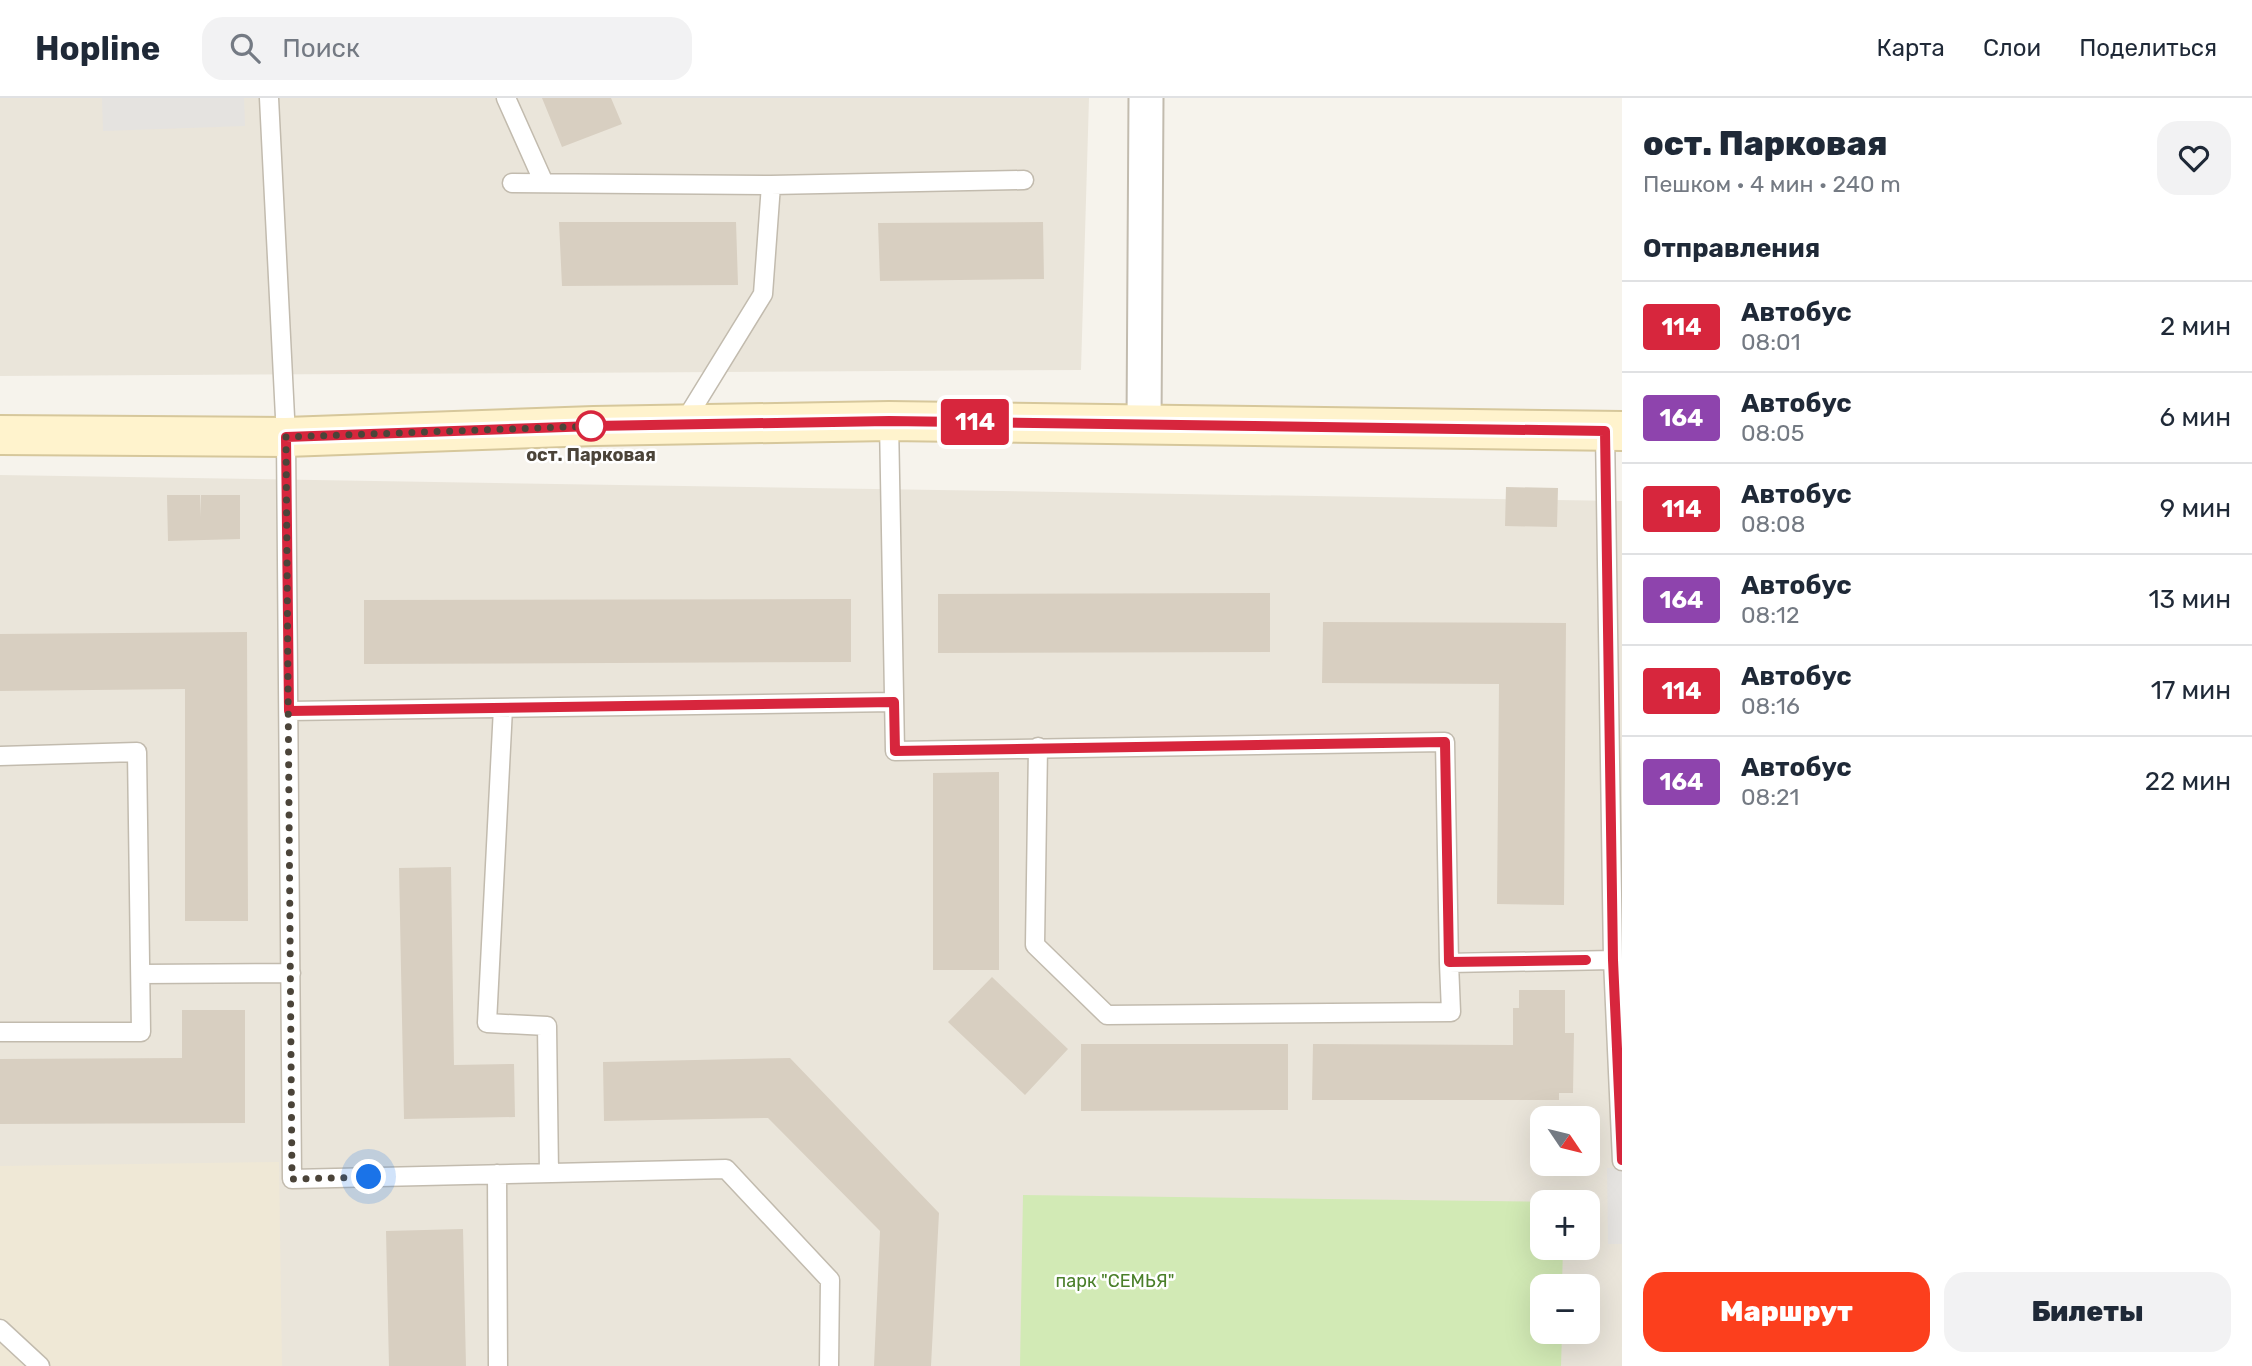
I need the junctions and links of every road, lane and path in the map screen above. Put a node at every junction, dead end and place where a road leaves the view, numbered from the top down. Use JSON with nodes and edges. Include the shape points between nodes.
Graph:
{"nodes":[{"id":1,"x":269,"y":98,"type":"edge"},
{"id":2,"x":506,"y":98,"type":"edge"},
{"id":3,"x":1146,"y":98,"type":"edge"},
{"id":4,"x":1024,"y":180,"type":"dead end"},
{"id":5,"x":512,"y":183,"type":"dead end"},
{"id":6,"x":544,"y":183,"type":"junction"},
{"id":7,"x":771,"y":185,"type":"junction"},
{"id":8,"x":889,"y":421,"type":"junction"},
{"id":9,"x":683,"y":424,"type":"junction"},
{"id":10,"x":1144,"y":425,"type":"junction"},
{"id":11,"x":1614,"y":431,"type":"edge"},
{"id":12,"x":0,"y":435,"type":"edge"},
{"id":13,"x":286,"y":437,"type":"junction"},
{"id":14,"x":894,"y":702,"type":"junction"},
{"id":15,"x":503,"y":708,"type":"junction"},
{"id":16,"x":289,"y":711,"type":"junction"},
{"id":17,"x":1616,"y":722,"type":"edge"},
{"id":18,"x":1038,"y":747,"type":"junction"},
{"id":19,"x":0,"y":756,"type":"edge"},
{"id":20,"x":1613,"y":960,"type":"junction"},
{"id":21,"x":1449,"y":962,"type":"junction"},
{"id":22,"x":291,"y":972,"type":"junction"},
{"id":23,"x":141,"y":974,"type":"junction"},
{"id":24,"x":0,"y":1032,"type":"edge"},
{"id":25,"x":1622,"y":1161,"type":"edge"},
{"id":26,"x":549,"y":1173,"type":"junction"},
{"id":27,"x":497,"y":1174,"type":"junction"},
{"id":28,"x":0,"y":1329,"type":"edge"},
{"id":29,"x":40,"y":1366,"type":"edge"},
{"id":30,"x":498,"y":1366,"type":"edge"},
{"id":31,"x":829,"y":1366,"type":"edge"}],
"edges":[{"from":1,"to":13,"type":"lane"},
{"from":2,"to":6,"type":"lane"},
{"from":3,"to":10,"type":"street"},
{"from":4,"to":7,"type":"lane"},
{"from":5,"to":6,"type":"lane"},
{"from":6,"to":7,"type":"lane"},
{"from":7,"to":9,"type":"lane","via":[[763,294]]},
{"from":8,"to":9,"type":"main road"},
{"from":8,"to":10,"type":"main road"},
{"from":8,"to":14,"type":"lane"},
{"from":9,"to":13,"type":"main road"},
{"from":10,"to":11,"type":"main road"},
{"from":11,"to":17,"type":"lane"},
{"from":12,"to":13,"type":"main road"},
{"from":13,"to":16,"type":"lane"},
{"from":14,"to":15,"type":"lane"},
{"from":14,"to":18,"type":"lane","via":[[895,751]]},
{"from":15,"to":16,"type":"lane"},
{"from":15,"to":26,"type":"lane","via":[[487,1024],[547,1026]]},
{"from":16,"to":22,"type":"lane"},
{"from":17,"to":20,"type":"lane"},
{"from":18,"to":21,"type":"lane","via":[[1445,742]]},
{"from":18,"to":21,"type":"lane","via":[[1035,945],[1107,1015],[1451,1012]]},
{"from":19,"to":23,"type":"lane","via":[[136,752]]},
{"from":20,"to":21,"type":"lane"},
{"from":20,"to":25,"type":"lane"},
{"from":22,"to":23,"type":"lane"},
{"from":22,"to":27,"type":"lane","via":[[292,1179]]},
{"from":23,"to":24,"type":"lane","via":[[141,1032]]},
{"from":26,"to":27,"type":"lane"},
{"from":26,"to":31,"type":"lane","via":[[726,1169],[830,1280]]},
{"from":27,"to":30,"type":"lane"},
{"from":28,"to":29,"type":"lane"}]}
